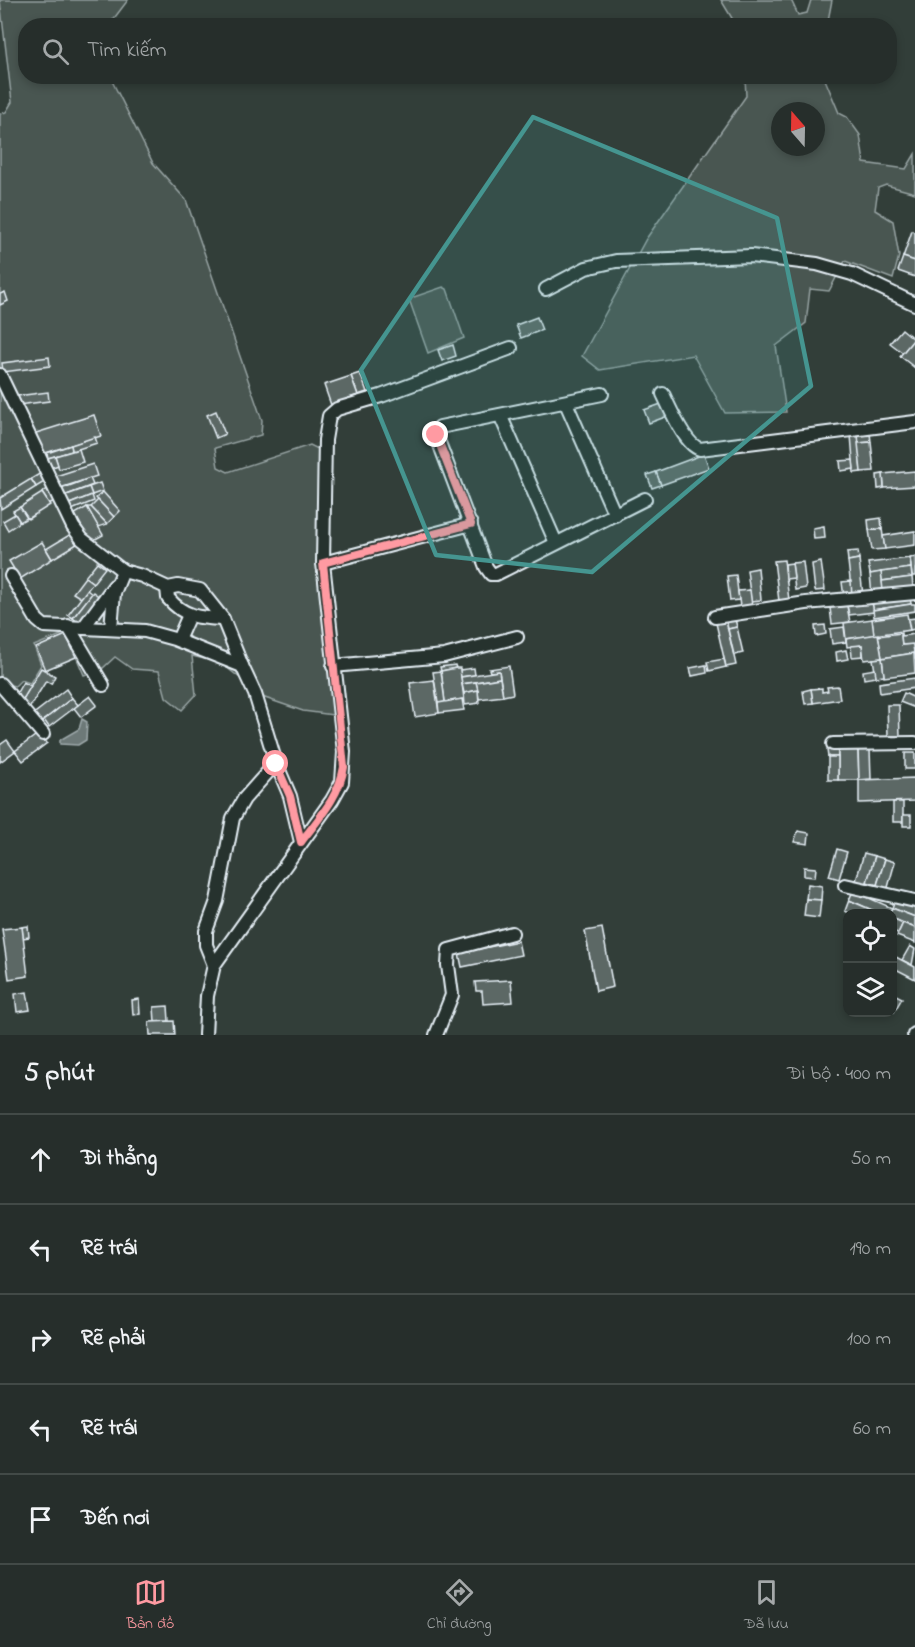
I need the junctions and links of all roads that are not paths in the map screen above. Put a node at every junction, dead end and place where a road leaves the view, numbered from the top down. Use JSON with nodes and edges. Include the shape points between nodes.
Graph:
{"nodes":[{"id":1,"x":546,"y":289,"type":"dead end"},
{"id":2,"x":915,"y":304,"type":"edge"},
{"id":3,"x":511,"y":348,"type":"dead end"},
{"id":4,"x":0,"y":375,"type":"edge"},
{"id":5,"x":602,"y":394,"type":"dead end"},
{"id":6,"x":663,"y":394,"type":"dead end"},
{"id":7,"x":566,"y":404,"type":"junction"},
{"id":8,"x":501,"y":417,"type":"junction"},
{"id":9,"x":915,"y":422,"type":"edge"},
{"id":10,"x":645,"y":499,"type":"dead end"},
{"id":11,"x":615,"y":515,"type":"junction"},
{"id":12,"x":471,"y":524,"type":"junction"},
{"id":13,"x":556,"y":543,"type":"junction"},
{"id":14,"x":323,"y":563,"type":"junction"},
{"id":15,"x":11,"y":576,"type":"dead end"},
{"id":16,"x":120,"y":576,"type":"junction"},
{"id":17,"x":167,"y":588,"type":"junction"},
{"id":18,"x":915,"y":593,"type":"edge"},
{"id":19,"x":189,"y":615,"type":"junction"},
{"id":20,"x":715,"y":617,"type":"dead end"},
{"id":21,"x":223,"y":619,"type":"junction"},
{"id":22,"x":68,"y":626,"type":"junction"},
{"id":23,"x":83,"y":628,"type":"junction"},
{"id":24,"x":111,"y":628,"type":"junction"},
{"id":25,"x":517,"y":637,"type":"dead end"},
{"id":26,"x":178,"y":640,"type":"junction"},
{"id":27,"x":242,"y":666,"type":"junction"},
{"id":28,"x":333,"y":666,"type":"junction"},
{"id":29,"x":0,"y":684,"type":"edge"},
{"id":30,"x":103,"y":685,"type":"dead end"},
{"id":31,"x":43,"y":734,"type":"dead end"},
{"id":32,"x":915,"y":743,"type":"edge"},
{"id":33,"x":834,"y":744,"type":"dead end"},
{"id":34,"x":276,"y":764,"type":"junction"},
{"id":35,"x":301,"y":842,"type":"junction"},
{"id":36,"x":845,"y":885,"type":"dead end"},
{"id":37,"x":915,"y":902,"type":"edge"},
{"id":38,"x":512,"y":933,"type":"dead end"},
{"id":39,"x":214,"y":965,"type":"junction"},
{"id":40,"x":205,"y":1035,"type":"edge"},
{"id":41,"x":436,"y":1035,"type":"edge"}],
"edges":[{"from":1,"to":2,"type":"street","via":[[586,268],[616,261],[752,256],[817,264],[852,274]]},
{"from":3,"to":14,"type":"street","via":[[337,409],[329,416],[325,440]]},
{"from":4,"to":16,"type":"street","via":[[73,527]]},
{"from":5,"to":7,"type":"street"},
{"from":6,"to":9,"type":"street","via":[[692,446],[700,449]]},
{"from":7,"to":8,"type":"street"},
{"from":7,"to":11,"type":"street"},
{"from":8,"to":12,"type":"street","via":[[441,427],[435,432]]},
{"from":8,"to":13,"type":"street"},
{"from":10,"to":11,"type":"street"},
{"from":11,"to":13,"type":"street"},
{"from":12,"to":13,"type":"street","via":[[491,574]]},
{"from":12,"to":14,"type":"street"},
{"from":14,"to":28,"type":"street"},
{"from":15,"to":22,"type":"street","via":[[37,620],[44,626]]},
{"from":16,"to":17,"type":"street","via":[[142,576]]},
{"from":16,"to":23,"type":"street"},
{"from":16,"to":24,"type":"street"},
{"from":17,"to":19,"type":"street","via":[[168,598]]},
{"from":17,"to":21,"type":"street","via":[[200,590]]},
{"from":18,"to":20,"type":"street","via":[[806,603]]},
{"from":19,"to":21,"type":"street"},
{"from":19,"to":26,"type":"street"},
{"from":21,"to":27,"type":"street"},
{"from":22,"to":23,"type":"street"},
{"from":22,"to":30,"type":"street"},
{"from":23,"to":24,"type":"street"},
{"from":24,"to":26,"type":"street"},
{"from":25,"to":28,"type":"street","via":[[444,657]]},
{"from":26,"to":27,"type":"street"},
{"from":27,"to":34,"type":"street","via":[[255,694]]},
{"from":28,"to":35,"type":"street","via":[[344,752],[342,782]]},
{"from":29,"to":31,"type":"street"},
{"from":32,"to":33,"type":"street"},
{"from":34,"to":35,"type":"street","via":[[290,796]]},
{"from":34,"to":39,"type":"street","via":[[244,799],[233,818],[217,901],[206,931],[206,945]]},
{"from":35,"to":39,"type":"street"},
{"from":36,"to":37,"type":"street"},
{"from":38,"to":41,"type":"street","via":[[449,950],[447,965],[452,994]]},
{"from":39,"to":40,"type":"street"}]}
